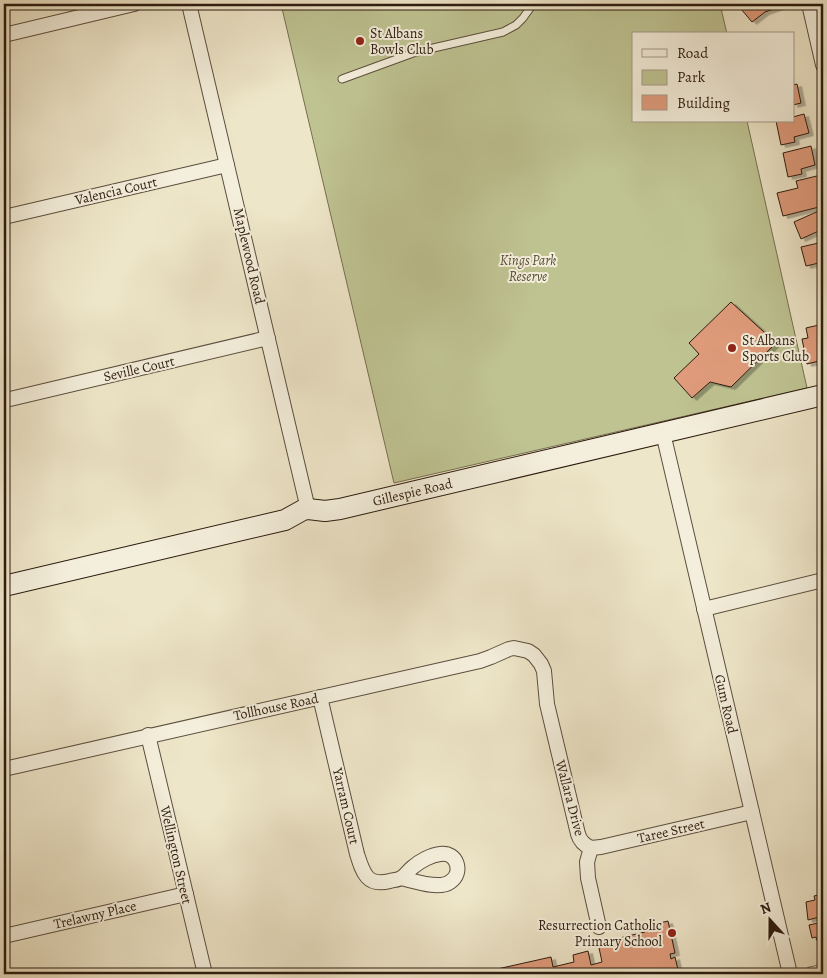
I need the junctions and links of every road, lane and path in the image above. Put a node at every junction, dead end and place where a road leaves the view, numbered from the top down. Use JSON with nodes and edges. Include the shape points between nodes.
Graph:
{"nodes":[{"id":1,"x":134,"y":4,"type":"edge"},
{"id":2,"x":189,"y":4,"type":"edge"},
{"id":3,"x":533,"y":4,"type":"edge"},
{"id":4,"x":809,"y":4,"type":"edge"},
{"id":5,"x":4,"y":34,"type":"edge"},
{"id":6,"x":823,"y":65,"type":"edge"},
{"id":7,"x":342,"y":79,"type":"dead end"},
{"id":8,"x":227,"y":165,"type":"junction"},
{"id":9,"x":4,"y":217,"type":"edge"},
{"id":10,"x":268,"y":338,"type":"junction"},
{"id":11,"x":823,"y":395,"type":"edge"},
{"id":12,"x":10,"y":399,"type":"dead end"},
{"id":13,"x":663,"y":433,"type":"junction"},
{"id":14,"x":308,"y":508,"type":"junction"},
{"id":15,"x":823,"y":580,"type":"edge"},
{"id":16,"x":4,"y":586,"type":"edge"},
{"id":17,"x":704,"y":609,"type":"junction"},
{"id":18,"x":542,"y":664,"type":"joint"},
{"id":19,"x":320,"y":697,"type":"junction"},
{"id":20,"x":148,"y":735,"type":"junction"},
{"id":21,"x":4,"y":769,"type":"edge"},
{"id":22,"x":752,"y":812,"type":"junction"},
{"id":23,"x":591,"y":848,"type":"junction"},
{"id":24,"x":401,"y":878,"type":"dead end"},
{"id":25,"x":186,"y":894,"type":"junction"},
{"id":26,"x":599,"y":927,"type":"dead end"},
{"id":27,"x":4,"y":936,"type":"edge"},
{"id":28,"x":823,"y":972,"type":"edge"},
{"id":29,"x":205,"y":974,"type":"edge"},
{"id":30,"x":790,"y":974,"type":"edge"},
{"id":31,"x":812,"y":974,"type":"edge"}],
"edges":[{"from":1,"to":5,"type":"street"},
{"from":2,"to":8,"type":"street","name":"Maplewood Road"},
{"from":3,"to":7,"type":"lane","via":[[516,25],[502,32],[416,52]]},
{"from":4,"to":6,"type":"street"},
{"from":8,"to":9,"type":"street","name":"Valencia Court"},
{"from":8,"to":10,"type":"street","name":"Maplewood Road"},
{"from":10,"to":12,"type":"street","name":"Seville Court"},
{"from":10,"to":14,"type":"street","name":"Maplewood Road"},
{"from":11,"to":13,"type":"street","name":"Gillespie Road"},
{"from":13,"to":14,"type":"street","name":"Gillespie Road","via":[[340,509]]},
{"from":13,"to":17,"type":"street","name":"Gum Road"},
{"from":14,"to":16,"type":"street","via":[[285,520]]},
{"from":15,"to":17,"type":"street"},
{"from":17,"to":22,"type":"street","name":"Gum Road"},
{"from":18,"to":19,"type":"street","name":"Tollhouse Road","via":[[534,654],[514,648],[480,661]]},
{"from":18,"to":23,"type":"street","name":"Wallara Drive","via":[[547,704],[578,834],[580,840]]},
{"from":19,"to":20,"type":"street","name":"Tollhouse Road"},
{"from":19,"to":24,"type":"street","name":"Yarram Court","via":[[362,869],[372,882]]},
{"from":20,"to":21,"type":"street","name":"Tollhouse Road"},
{"from":20,"to":25,"type":"street","name":"Wellington Street"},
{"from":22,"to":23,"type":"street","name":"Taree Street"},
{"from":22,"to":30,"type":"street","name":"Gum Road"},
{"from":23,"to":26,"type":"street","name":"Wallara Drive","via":[[587,862],[588,878]]},
{"from":25,"to":27,"type":"street","name":"Trelawny Place"},
{"from":25,"to":29,"type":"street","name":"Wellington Street"},
{"from":28,"to":31,"type":"street"}]}
